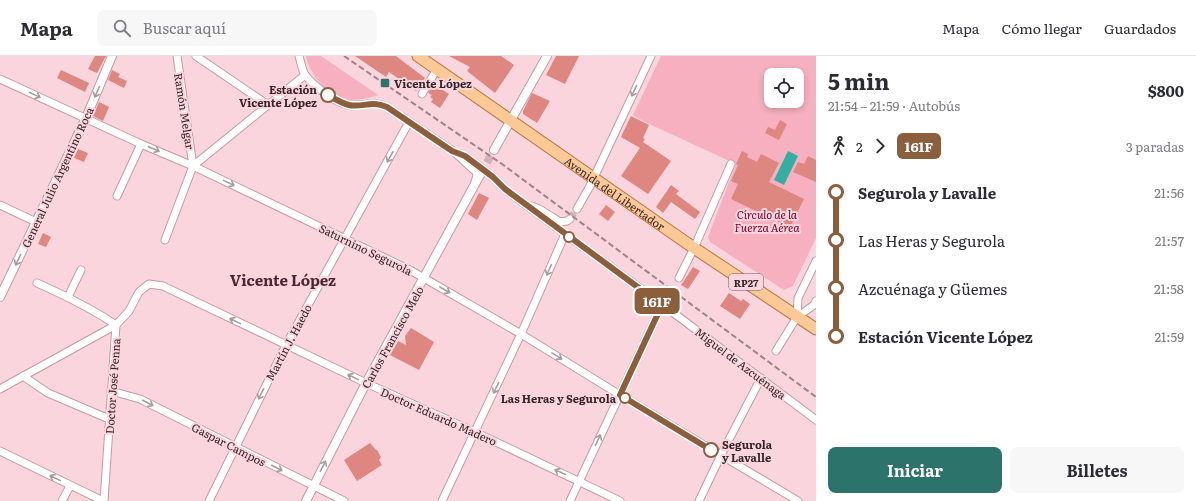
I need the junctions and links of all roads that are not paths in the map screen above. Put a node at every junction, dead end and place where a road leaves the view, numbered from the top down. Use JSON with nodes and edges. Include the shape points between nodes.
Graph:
{"nodes":[{"id":1,"x":112,"y":56,"type":"edge"},
{"id":2,"x":177,"y":56,"type":"edge"},
{"id":3,"x":196,"y":56,"type":"edge"},
{"id":4,"x":299,"y":56,"type":"edge"},
{"id":5,"x":418,"y":56,"type":"edge"},
{"id":6,"x":547,"y":56,"type":"edge"},
{"id":7,"x":651,"y":56,"type":"edge"},
{"id":8,"x":437,"y":70,"type":"junction"},
{"id":9,"x":305,"y":75,"type":"junction"},
{"id":10,"x":0,"y":79,"type":"edge"},
{"id":11,"x":422,"y":94,"type":"dead end"},
{"id":12,"x":268,"y":105,"type":"junction"},
{"id":13,"x":86,"y":118,"type":"junction"},
{"id":14,"x":510,"y":119,"type":"junction"},
{"id":15,"x":409,"y":122,"type":"junction"},
{"id":16,"x":141,"y":144,"type":"junction"},
{"id":17,"x":494,"y":150,"type":"tunnel mouth"},
{"id":18,"x":452,"y":151,"type":"junction"},
{"id":19,"x":731,"y":164,"type":"dead end"},
{"id":20,"x":194,"y":166,"type":"junction"},
{"id":21,"x":481,"y":173,"type":"tunnel mouth"},
{"id":22,"x":594,"y":178,"type":"junction"},
{"id":23,"x":474,"y":186,"type":"junction"},
{"id":24,"x":117,"y":196,"type":"dead end"},
{"id":25,"x":0,"y":205,"type":"edge"},
{"id":26,"x":526,"y":205,"type":"junction"},
{"id":27,"x":577,"y":209,"type":"tunnel mouth"},
{"id":28,"x":570,"y":219,"type":"dead end"},
{"id":29,"x":36,"y":222,"type":"junction"},
{"id":30,"x":565,"y":234,"type":"junction"},
{"id":31,"x":345,"y":238,"type":"junction"},
{"id":32,"x":165,"y":240,"type":"dead end"},
{"id":33,"x":694,"y":248,"type":"junction"},
{"id":34,"x":816,"y":261,"type":"edge"},
{"id":35,"x":81,"y":270,"type":"dead end"},
{"id":36,"x":679,"y":278,"type":"dead end"},
{"id":37,"x":425,"y":279,"type":"junction"},
{"id":38,"x":37,"y":283,"type":"dead end"},
{"id":39,"x":149,"y":284,"type":"joint"},
{"id":40,"x":0,"y":297,"type":"edge"},
{"id":41,"x":68,"y":297,"type":"junction"},
{"id":42,"x":816,"y":301,"type":"edge"},
{"id":43,"x":662,"y":305,"type":"junction"},
{"id":44,"x":797,"y":317,"type":"junction"},
{"id":45,"x":116,"y":325,"type":"junction"},
{"id":46,"x":815,"y":328,"type":"edge"},
{"id":47,"x":521,"y":334,"type":"junction"},
{"id":48,"x":286,"y":345,"type":"junction"},
{"id":49,"x":776,"y":352,"type":"dead end"},
{"id":50,"x":23,"y":376,"type":"junction"},
{"id":51,"x":761,"y":378,"type":"junction"},
{"id":52,"x":366,"y":384,"type":"junction"},
{"id":53,"x":0,"y":389,"type":"edge"},
{"id":54,"x":111,"y":391,"type":"junction"},
{"id":55,"x":620,"y":395,"type":"junction"},
{"id":56,"x":109,"y":419,"type":"junction"},
{"id":57,"x":816,"y":420,"type":"edge"},
{"id":58,"x":475,"y":432,"type":"junction"},
{"id":59,"x":235,"y":447,"type":"junction"},
{"id":60,"x":0,"y":451,"type":"edge"},
{"id":61,"x":721,"y":455,"type":"junction"},
{"id":62,"x":580,"y":481,"type":"junction"},
{"id":63,"x":70,"y":486,"type":"junction"},
{"id":64,"x":313,"y":486,"type":"junction"},
{"id":65,"x":62,"y":501,"type":"edge"},
{"id":66,"x":104,"y":501,"type":"edge"},
{"id":67,"x":209,"y":501,"type":"edge"},
{"id":68,"x":306,"y":501,"type":"edge"},
{"id":69,"x":344,"y":501,"type":"edge"},
{"id":70,"x":442,"y":501,"type":"edge"},
{"id":71,"x":570,"y":501,"type":"edge"},
{"id":72,"x":620,"y":501,"type":"edge"},
{"id":73,"x":700,"y":501,"type":"edge"},
{"id":74,"x":798,"y":501,"type":"edge"}],
"edges":[{"from":1,"to":13,"type":"street","name":"General Julio Argentino Roca","one_way":true},
{"from":2,"to":20,"type":"street","name":"Ramón Melgar"},
{"from":3,"to":12,"type":"street"},
{"from":4,"to":9,"type":"street","name":"Miguel de Azcuénaga"},
{"from":5,"to":8,"type":"main road","name":"Avenida del Libertador","number":"RP27"},
{"from":6,"to":14,"type":"street"},
{"from":7,"to":22,"type":"street","one_way":true},
{"from":8,"to":11,"type":"street"},
{"from":8,"to":14,"type":"main road","name":"Avenida del Libertador","number":"RP27"},
{"from":9,"to":12,"type":"street"},
{"from":9,"to":15,"type":"street","name":"Miguel de Azcuénaga","via":[[322,91],[340,102],[350,105],[378,104]]},
{"from":10,"to":13,"type":"street","name":"Saturnino Segurola","one_way":true},
{"from":12,"to":20,"type":"street"},
{"from":13,"to":16,"type":"street","name":"Saturnino Segurola"},
{"from":13,"to":29,"type":"street","name":"General Julio Argentino Roca"},
{"from":14,"to":17,"type":"street"},
{"from":14,"to":22,"type":"main road","name":"Avenida del Libertador","number":"RP27"},
{"from":15,"to":18,"type":"street","name":"Miguel de Azcuénaga"},
{"from":15,"to":31,"type":"street","name":"Martín J. Haedo","one_way":true},
{"from":16,"to":20,"type":"street","name":"Saturnino Segurola","one_way":true},
{"from":16,"to":24,"type":"street"},
{"from":18,"to":23,"type":"street","name":"Miguel de Azcuénaga","via":[[476,172]]},
{"from":18,"to":26,"type":"street","name":"Miguel de Azcuénaga","bridge":true,"via":[[465,156]]},
{"from":19,"to":33,"type":"street"},
{"from":20,"to":31,"type":"street","name":"Saturnino Segurola","one_way":true},
{"from":20,"to":32,"type":"street"},
{"from":21,"to":23,"type":"street","name":"Carlos Francisco Melo"},
{"from":22,"to":27,"type":"street"},
{"from":22,"to":33,"type":"main road","name":"Avenida del Libertador","number":"RP27"},
{"from":23,"to":37,"type":"street","name":"Carlos Francisco Melo"},
{"from":25,"to":29,"type":"street"},
{"from":26,"to":28,"type":"street","via":[[541,210],[560,222]]},
{"from":26,"to":30,"type":"street","name":"Miguel de Azcuénaga"},
{"from":29,"to":40,"type":"street","name":"General Julio Argentino Roca","one_way":true},
{"from":30,"to":43,"type":"street","name":"Miguel de Azcuénaga"},
{"from":30,"to":47,"type":"street","one_way":true},
{"from":31,"to":37,"type":"street","name":"Saturnino Segurola"},
{"from":31,"to":48,"type":"street","name":"Martín J. Haedo"},
{"from":33,"to":36,"type":"street"},
{"from":33,"to":44,"type":"main road","name":"Avenida del Libertador","number":"RP27"},
{"from":34,"to":44,"type":"street","via":[[798,298]]},
{"from":35,"to":41,"type":"street"},
{"from":37,"to":47,"type":"street","name":"Saturnino Segurola","one_way":true},
{"from":37,"to":52,"type":"street","name":"Carlos Francisco Melo"},
{"from":38,"to":41,"type":"street"},
{"from":39,"to":45,"type":"street","name":"Doctor José Penna","via":[[135,296],[129,311]]},
{"from":48,"to":39,"type":"street","name":"Doctor Eduardo Madero","one_way":true,"via":[[163,286]]},
{"from":41,"to":45,"type":"street"},
{"from":42,"to":44,"type":"street"},
{"from":43,"to":51,"type":"street","name":"Miguel de Azcuénaga"},
{"from":43,"to":55,"type":"street"},
{"from":44,"to":46,"type":"main road","name":"Avenida del Libertador","number":"RP27"},
{"from":44,"to":49,"type":"street"},
{"from":45,"to":50,"type":"street"},
{"from":45,"to":54,"type":"street","name":"Doctor José Penna"},
{"from":47,"to":55,"type":"street","name":"Saturnino Segurola","one_way":true},
{"from":47,"to":58,"type":"street","one_way":true},
{"from":52,"to":48,"type":"street","name":"Doctor Eduardo Madero","one_way":true},
{"from":48,"to":59,"type":"street","name":"Martín J. Haedo","one_way":true},
{"from":50,"to":53,"type":"street"},
{"from":50,"to":56,"type":"street","via":[[48,393]]},
{"from":51,"to":57,"type":"street","name":"Miguel de Azcuénaga"},
{"from":51,"to":61,"type":"street"},
{"from":52,"to":58,"type":"street","name":"Doctor Eduardo Madero"},
{"from":64,"to":52,"type":"street","name":"Carlos Francisco Melo","one_way":true},
{"from":54,"to":56,"type":"street","name":"Doctor José Penna"},
{"from":54,"to":59,"type":"street","name":"Gaspar Campos","one_way":true,"via":[[140,399]]},
{"from":55,"to":61,"type":"street","name":"Saturnino Segurola"},
{"from":62,"to":55,"type":"street","one_way":true},
{"from":56,"to":66,"type":"street","name":"Doctor José Penna"},
{"from":62,"to":58,"type":"street","name":"Doctor Eduardo Madero","one_way":true},
{"from":58,"to":70,"type":"street"},
{"from":59,"to":64,"type":"street","name":"Gaspar Campos","one_way":true},
{"from":59,"to":67,"type":"street","name":"Martín J. Haedo"},
{"from":63,"to":60,"type":"street","one_way":true},
{"from":61,"to":73,"type":"street"},
{"from":61,"to":74,"type":"street","name":"Saturnino Segurola"},
{"from":62,"to":71,"type":"street"},
{"from":62,"to":72,"type":"street","name":"Doctor Eduardo Madero"},
{"from":63,"to":65,"type":"street"},
{"from":63,"to":66,"type":"street"},
{"from":64,"to":68,"type":"street","name":"Carlos Francisco Melo"},
{"from":64,"to":69,"type":"street","name":"Gaspar Campos"}]}
